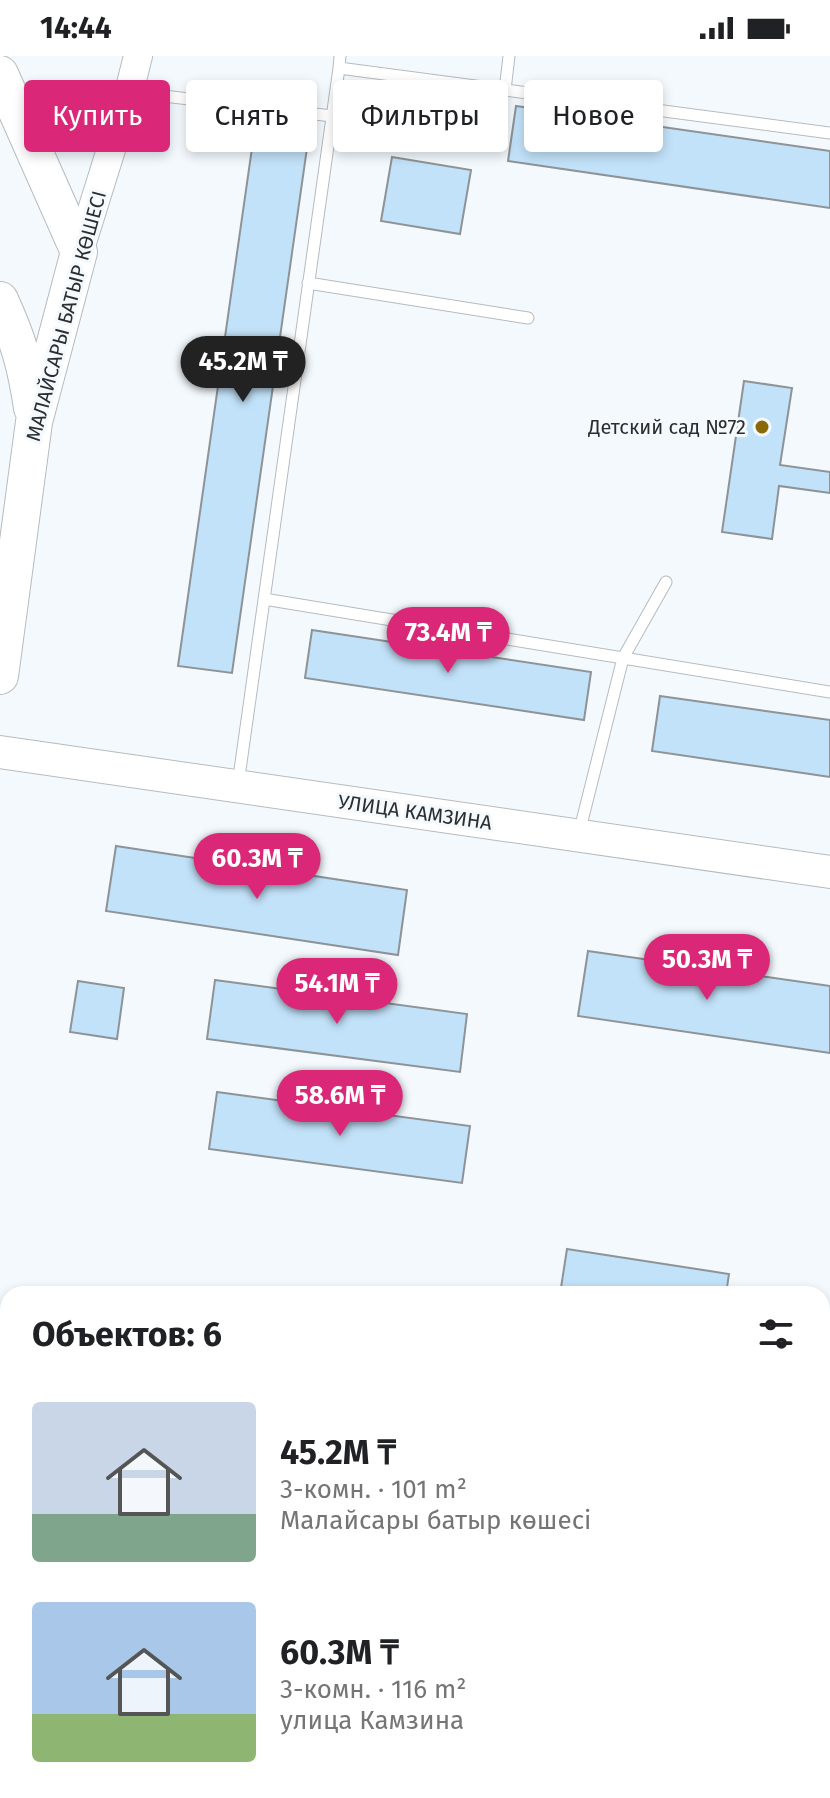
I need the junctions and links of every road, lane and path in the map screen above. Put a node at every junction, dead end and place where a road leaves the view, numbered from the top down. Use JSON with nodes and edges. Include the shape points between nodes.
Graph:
{"nodes":[{"id":1,"x":138,"y":56,"type":"edge"},
{"id":2,"x":509,"y":56,"type":"edge"},
{"id":3,"x":340,"y":62,"type":"edge"},
{"id":4,"x":0,"y":74,"type":"edge"},
{"id":5,"x":132,"y":80,"type":"edge"},
{"id":6,"x":446,"y":80,"type":"edge"},
{"id":7,"x":506,"y":80,"type":"edge"},
{"id":8,"x":508,"y":90,"type":"edge"},
{"id":9,"x":170,"y":97,"type":"edge"},
{"id":10,"x":332,"y":116,"type":"junction"},
{"id":11,"x":830,"y":133,"type":"edge"},
{"id":12,"x":110,"y":152,"type":"edge"},
{"id":13,"x":79,"y":252,"type":"junction"},
{"id":14,"x":308,"y":283,"type":"junction"},
{"id":15,"x":0,"y":300,"type":"edge"},
{"id":16,"x":528,"y":318,"type":"dead end"},
{"id":17,"x":34,"y":422,"type":"junction"},
{"id":18,"x":666,"y":582,"type":"dead end"},
{"id":19,"x":264,"y":599,"type":"junction"},
{"id":20,"x":623,"y":658,"type":"junction"},
{"id":21,"x":0,"y":676,"type":"edge"},
{"id":22,"x":830,"y":692,"type":"edge"},
{"id":23,"x":0,"y":752,"type":"edge"},
{"id":24,"x":238,"y":786,"type":"junction"},
{"id":25,"x":579,"y":836,"type":"junction"},
{"id":26,"x":830,"y":872,"type":"edge"}],
"edges":[{"from":1,"to":5,"type":"street","name":"МАЛАЙСАРЫ БАТЫР КӨШЕСІ"},
{"from":2,"to":7,"type":"lane"},
{"from":3,"to":6,"type":"lane"},
{"from":3,"to":10,"type":"lane"},
{"from":4,"to":13,"type":"main road"},
{"from":8,"to":11,"type":"lane"},
{"from":9,"to":10,"type":"lane"},
{"from":10,"to":14,"type":"lane"},
{"from":12,"to":13,"type":"street","name":"МАЛАЙСАРЫ БАТЫР КӨШЕСІ"},
{"from":13,"to":17,"type":"main road","name":"МАЛАЙСАРЫ БАТЫР КӨШЕСІ"},
{"from":14,"to":16,"type":"lane"},
{"from":14,"to":19,"type":"lane"},
{"from":15,"to":17,"type":"main road","via":[[20,346]]},
{"from":17,"to":21,"type":"main road","name":"МАЛАЙСАРЫ БАТЫР КӨШЕСІ"},
{"from":18,"to":20,"type":"lane"},
{"from":19,"to":20,"type":"lane"},
{"from":19,"to":24,"type":"lane"},
{"from":20,"to":22,"type":"lane"},
{"from":20,"to":25,"type":"lane"},
{"from":23,"to":24,"type":"main road","name":"УЛИЦА КАМЗИНА"},
{"from":24,"to":25,"type":"main road","name":"УЛИЦА КАМЗИНА"},
{"from":25,"to":26,"type":"main road","name":"УЛИЦА КАМЗИНА"}]}
